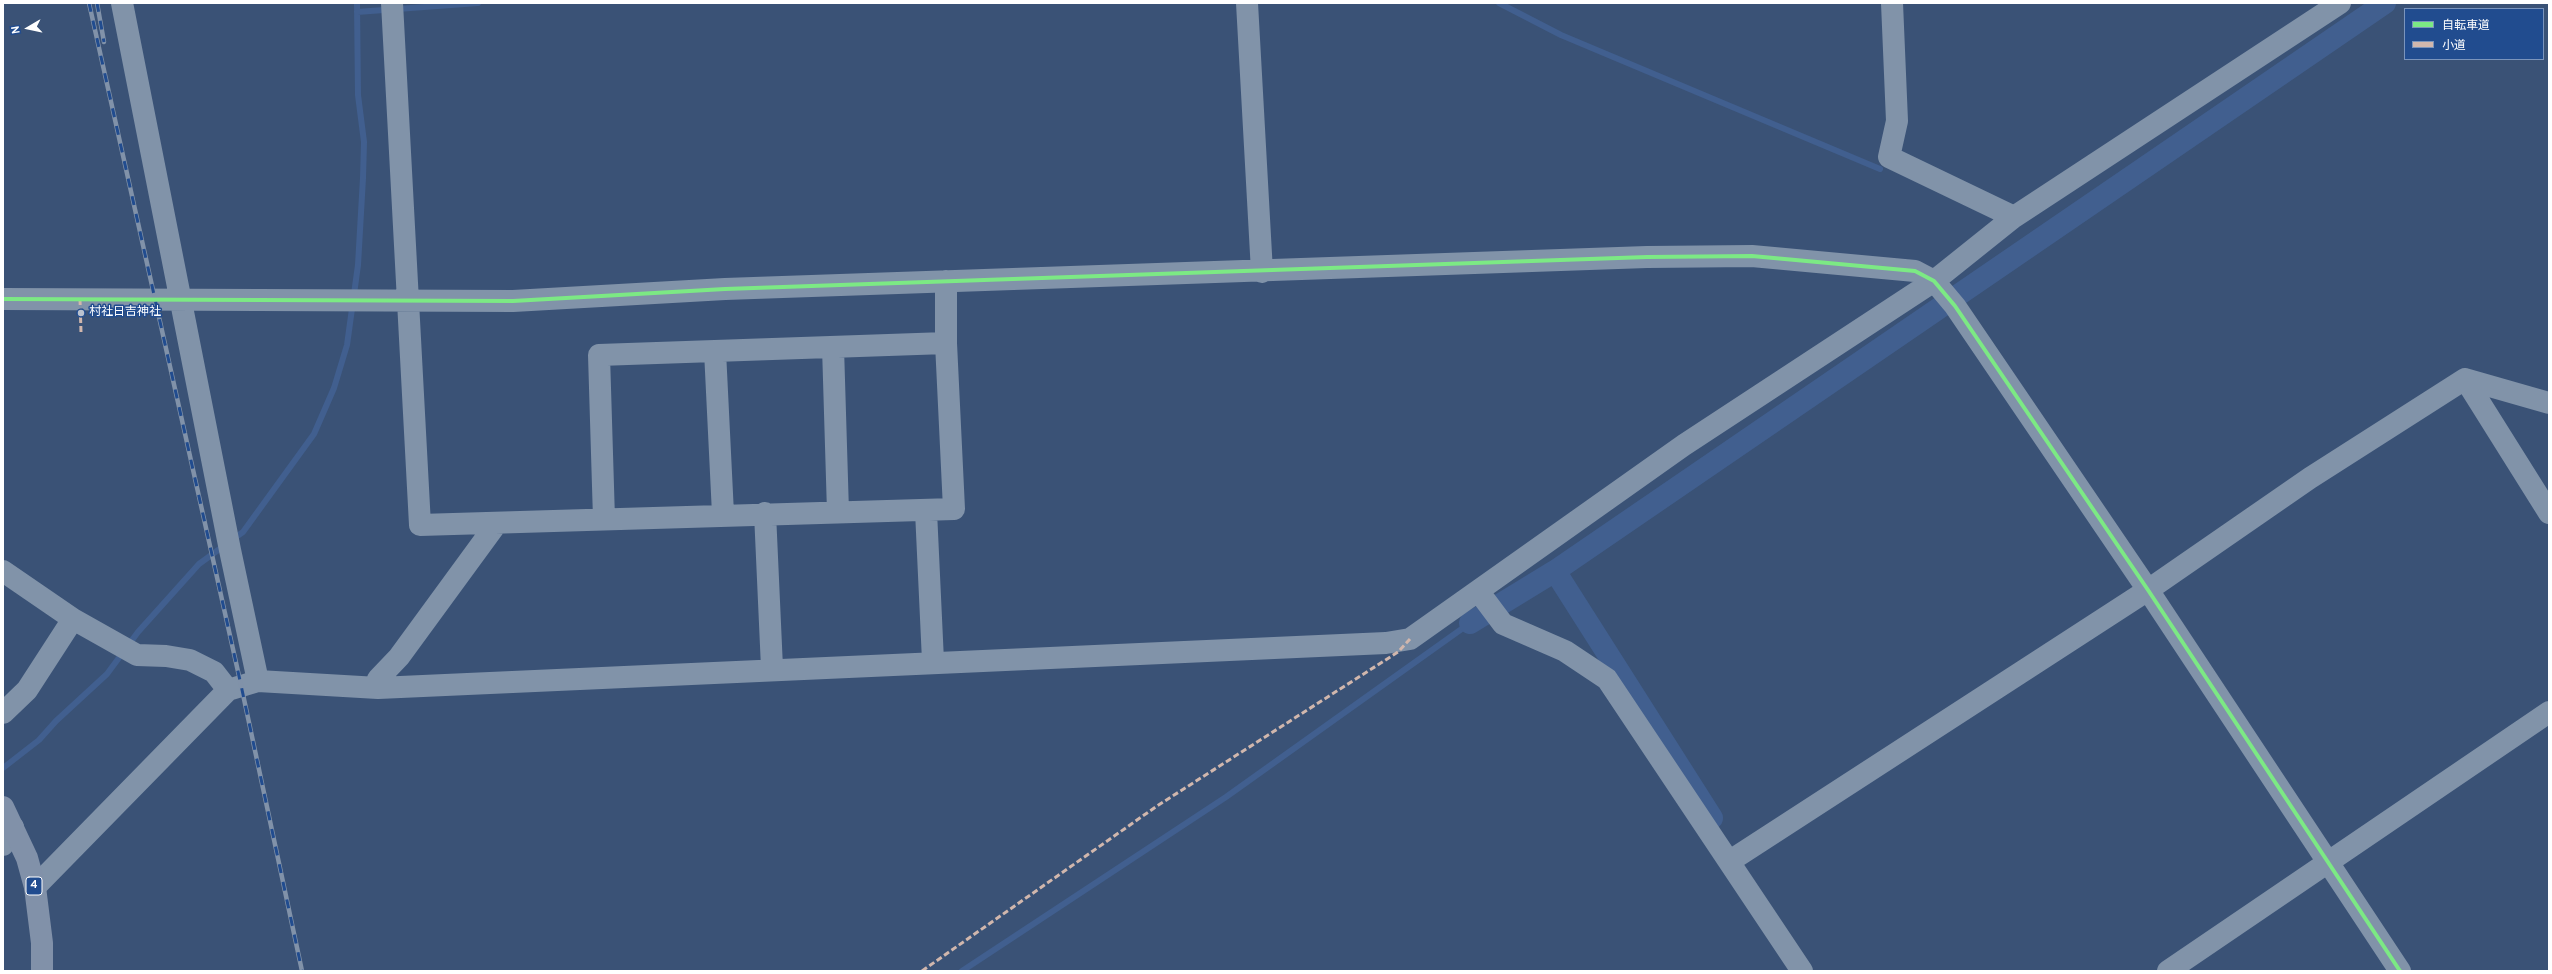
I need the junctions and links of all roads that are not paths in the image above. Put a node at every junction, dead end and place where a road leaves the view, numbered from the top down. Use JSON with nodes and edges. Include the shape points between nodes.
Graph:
{"nodes":[{"id":1,"x":122,"y":3,"type":"edge"},
{"id":2,"x":392,"y":3,"type":"edge"},
{"id":3,"x":1247,"y":3,"type":"edge"},
{"id":4,"x":1892,"y":3,"type":"edge"},
{"id":5,"x":2340,"y":3,"type":"edge"},
{"id":6,"x":2014,"y":217,"type":"junction"},
{"id":7,"x":1262,"y":272,"type":"junction"},
{"id":8,"x":946,"y":281,"type":"junction"},
{"id":9,"x":1934,"y":281,"type":"junction"},
{"id":10,"x":181,"y":298,"type":"junction"},
{"id":11,"x":3,"y":299,"type":"edge"},
{"id":12,"x":407,"y":302,"type":"junction"},
{"id":13,"x":946,"y":343,"type":"junction"},
{"id":14,"x":833,"y":347,"type":"junction"},
{"id":15,"x":715,"y":351,"type":"junction"},
{"id":16,"x":2465,"y":379,"type":"junction"},
{"id":17,"x":2549,"y":403,"type":"edge"},
{"id":18,"x":926,"y":511,"type":"junction"},
{"id":19,"x":838,"y":512,"type":"junction"},
{"id":20,"x":765,"y":513,"type":"junction"},
{"id":21,"x":2549,"y":513,"type":"edge"},
{"id":22,"x":723,"y":514,"type":"junction"},
{"id":23,"x":604,"y":519,"type":"junction"},
{"id":24,"x":497,"y":524,"type":"junction"},
{"id":25,"x":3,"y":571,"type":"edge"},
{"id":26,"x":2148,"y":590,"type":"junction"},
{"id":27,"x":1479,"y":592,"type":"junction"},
{"id":28,"x":73,"y":619,"type":"junction"},
{"id":29,"x":933,"y":661,"type":"junction"},
{"id":30,"x":772,"y":668,"type":"junction"},
{"id":31,"x":258,"y":681,"type":"junction"},
{"id":32,"x":378,"y":688,"type":"junction"},
{"id":33,"x":228,"y":690,"type":"junction"},
{"id":34,"x":2549,"y":712,"type":"edge"},
{"id":35,"x":3,"y":713,"type":"edge"},
{"id":36,"x":3,"y":807,"type":"edge"},
{"id":37,"x":8,"y":836,"type":"edge"},
{"id":38,"x":1730,"y":861,"type":"junction"},
{"id":39,"x":2326,"y":862,"type":"junction"},
{"id":40,"x":35,"y":887,"type":"junction"},
{"id":41,"x":42,"y":971,"type":"edge"},
{"id":42,"x":1802,"y":971,"type":"edge"},
{"id":43,"x":2168,"y":971,"type":"edge"},
{"id":44,"x":2400,"y":971,"type":"edge"}],
"edges":[{"from":1,"to":10,"type":"street"},
{"from":2,"to":12,"type":"street"},
{"from":3,"to":7,"type":"street"},
{"from":4,"to":6,"type":"street","via":[[1898,121],[1889,157]]},
{"from":5,"to":6,"type":"street"},
{"from":6,"to":9,"type":"street"},
{"from":7,"to":8,"type":"street"},
{"from":7,"to":9,"type":"street","via":[[1639,257],[1752,256],[1915,271]]},
{"from":8,"to":12,"type":"street","via":[[513,301]]},
{"from":8,"to":13,"type":"street"},
{"from":9,"to":26,"type":"street","via":[[1955,306]]},
{"from":9,"to":27,"type":"street","via":[[1684,445]]},
{"from":10,"to":11,"type":"street","via":[[155,301]]},
{"from":10,"to":12,"type":"street"},
{"from":10,"to":31,"type":"street"},
{"from":12,"to":24,"type":"street","via":[[420,525]]},
{"from":13,"to":14,"type":"street"},
{"from":13,"to":18,"type":"street","via":[[954,509]]},
{"from":14,"to":15,"type":"street"},
{"from":14,"to":19,"type":"street"},
{"from":15,"to":22,"type":"street"},
{"from":15,"to":23,"type":"street","via":[[599,355]]},
{"from":16,"to":17,"type":"street"},
{"from":16,"to":21,"type":"street"},
{"from":16,"to":26,"type":"street","via":[[2310,478]]},
{"from":18,"to":19,"type":"street"},
{"from":18,"to":29,"type":"street"},
{"from":19,"to":20,"type":"street"},
{"from":20,"to":22,"type":"street"},
{"from":20,"to":30,"type":"street"},
{"from":22,"to":23,"type":"street"},
{"from":23,"to":24,"type":"street"},
{"from":24,"to":32,"type":"street","via":[[399,657],[378,679]]},
{"from":25,"to":28,"type":"street"},
{"from":26,"to":38,"type":"street"},
{"from":26,"to":39,"type":"street"},
{"from":27,"to":29,"type":"street","via":[[1410,639]]},
{"from":27,"to":38,"type":"street","via":[[1503,624],[1565,651],[1607,679]]},
{"from":28,"to":33,"type":"street","via":[[137,655],[190,660],[214,672]]},
{"from":28,"to":35,"type":"street","via":[[27,690]]},
{"from":29,"to":30,"type":"street"},
{"from":30,"to":32,"type":"street"},
{"from":31,"to":32,"type":"street"},
{"from":31,"to":33,"type":"street"},
{"from":33,"to":40,"type":"street"},
{"from":34,"to":39,"type":"street"},
{"from":36,"to":37,"type":"main road","number":"4"},
{"from":37,"to":40,"type":"main road","number":"4","via":[[27,858]]},
{"from":38,"to":42,"type":"street"},
{"from":39,"to":43,"type":"street"},
{"from":39,"to":44,"type":"street"},
{"from":40,"to":41,"type":"main road","number":"4","via":[[42,943]]}]}
